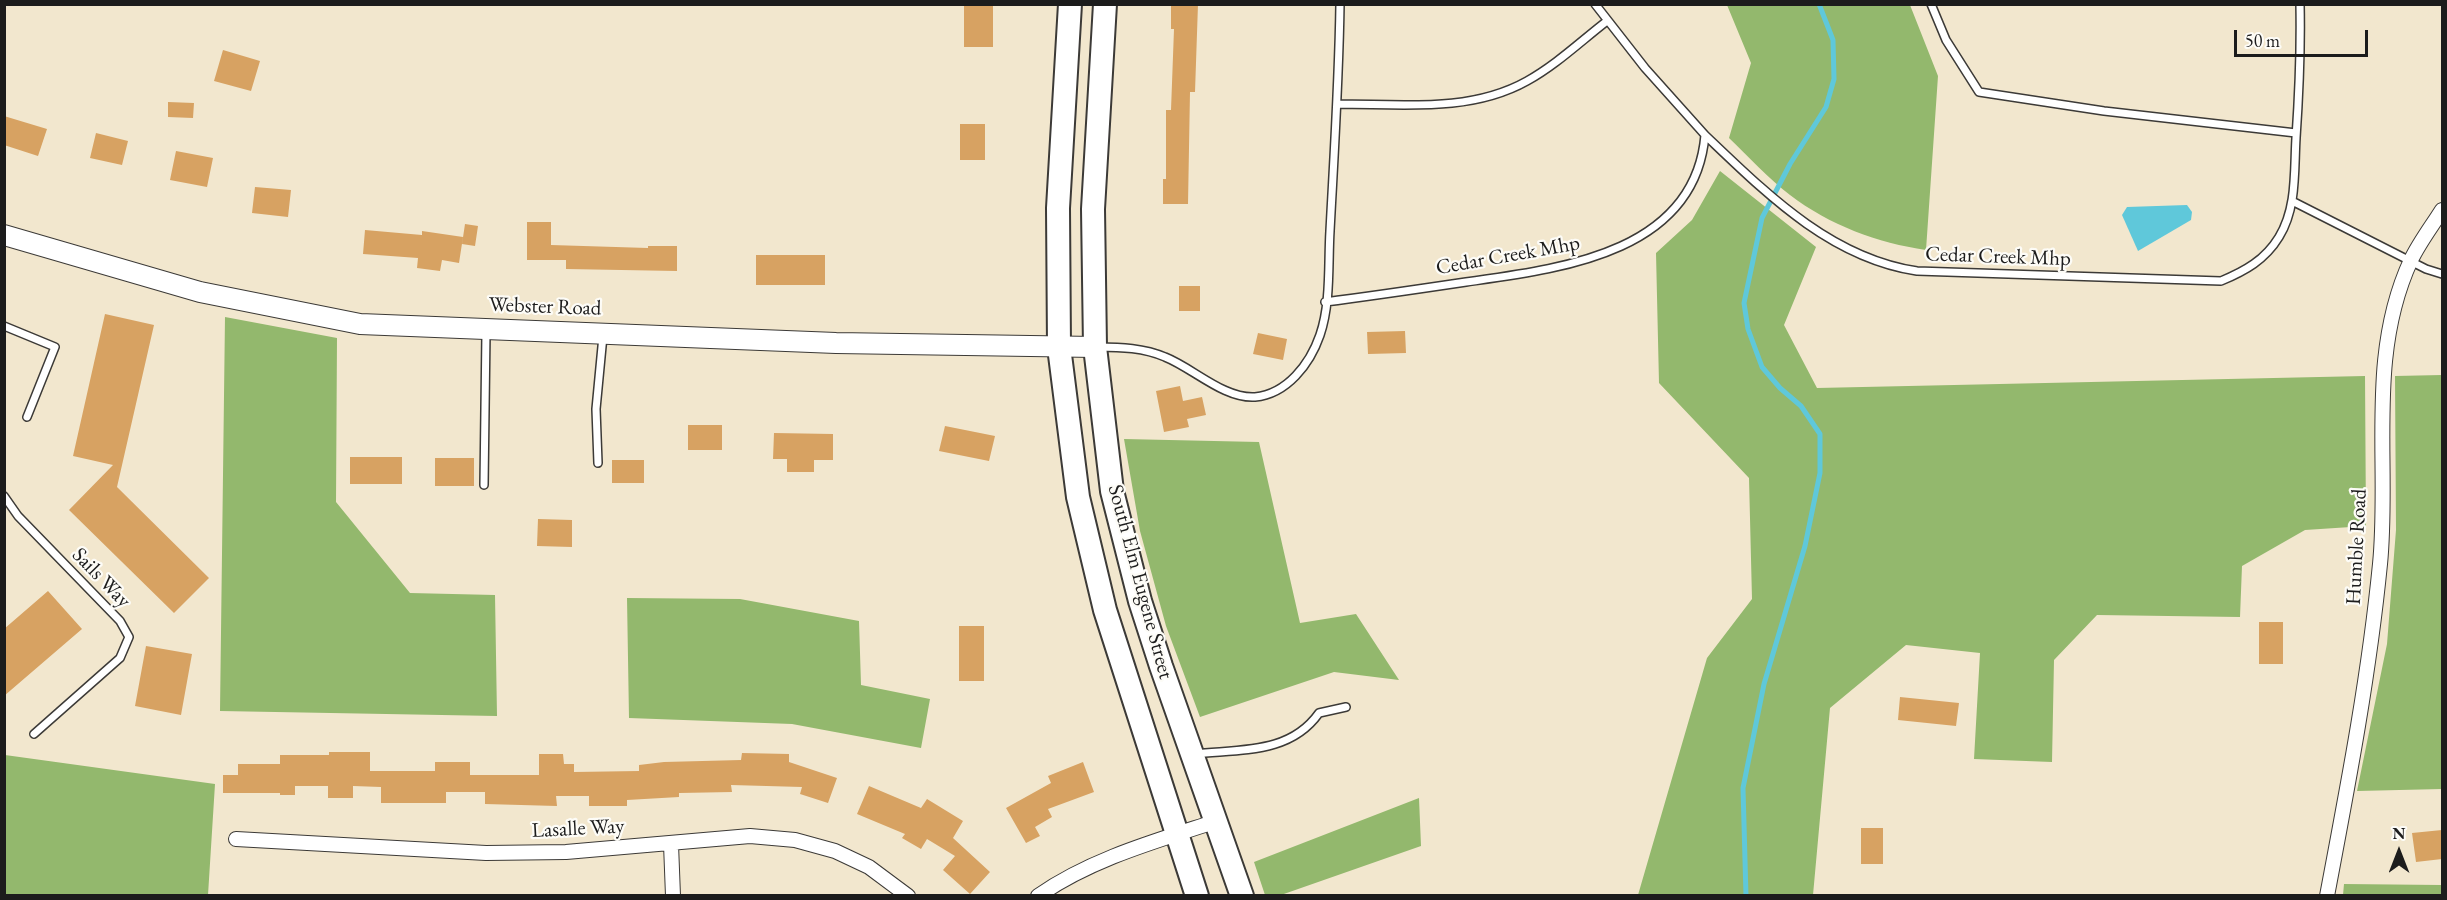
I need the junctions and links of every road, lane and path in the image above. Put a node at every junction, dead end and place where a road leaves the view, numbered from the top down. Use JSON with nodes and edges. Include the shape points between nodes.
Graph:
{"nodes":[{"id":1,"x":1070,"y":4,"type":"edge"},
{"id":2,"x":1105,"y":4,"type":"edge"},
{"id":3,"x":1340,"y":4,"type":"edge"},
{"id":4,"x":1595,"y":4,"type":"edge"},
{"id":5,"x":1930,"y":4,"type":"edge"},
{"id":6,"x":2300,"y":4,"type":"edge"},
{"id":7,"x":1607,"y":21,"type":"junction"},
{"id":8,"x":1338,"y":105,"type":"junction"},
{"id":9,"x":2296,"y":133,"type":"junction"},
{"id":10,"x":1705,"y":135,"type":"junction"},
{"id":11,"x":2292,"y":201,"type":"junction"},
{"id":12,"x":2442,"y":210,"type":"edge"},
{"id":13,"x":4,"y":235,"type":"edge"},
{"id":14,"x":2411,"y":260,"type":"junction"},
{"id":15,"x":2442,"y":274,"type":"edge"},
{"id":16,"x":1325,"y":302,"type":"junction"},
{"id":17,"x":4,"y":326,"type":"edge"},
{"id":18,"x":486,"y":329,"type":"junction"},
{"id":19,"x":603,"y":334,"type":"junction"},
{"id":20,"x":1095,"y":347,"type":"junction"},
{"id":21,"x":1059,"y":348,"type":"junction"},
{"id":22,"x":27,"y":417,"type":"dead end"},
{"id":23,"x":598,"y":464,"type":"dead end"},
{"id":24,"x":484,"y":485,"type":"dead end"},
{"id":25,"x":4,"y":496,"type":"edge"},
{"id":26,"x":1346,"y":707,"type":"dead end"},
{"id":27,"x":34,"y":734,"type":"dead end"},
{"id":28,"x":1193,"y":754,"type":"junction"},
{"id":29,"x":1217,"y":821,"type":"junction"},
{"id":30,"x":1177,"y":834,"type":"junction"},
{"id":31,"x":236,"y":839,"type":"dead end"},
{"id":32,"x":671,"y":844,"type":"junction"},
{"id":33,"x":673,"y":896,"type":"edge"},
{"id":34,"x":908,"y":896,"type":"edge"},
{"id":35,"x":1038,"y":896,"type":"edge"},
{"id":36,"x":1197,"y":896,"type":"edge"},
{"id":37,"x":1242,"y":896,"type":"edge"},
{"id":38,"x":2327,"y":896,"type":"edge"}],
"edges":[{"from":1,"to":21,"type":"main road","name":"South Elm Eugene Street","via":[[1058,208]]},
{"from":2,"to":20,"type":"main road","name":"South Elm Eugene Street","via":[[1093,209]]},
{"from":3,"to":8,"type":"lane"},
{"from":4,"to":7,"type":"lane","name":"Cedar Creek Mhp"},
{"from":5,"to":9,"type":"lane","via":[[1946,40],[1979,92]]},
{"from":6,"to":9,"type":"lane","name":"Cedar Creek Mhp"},
{"from":7,"to":8,"type":"lane","via":[[1528,81],[1490,97],[1459,103]]},
{"from":7,"to":10,"type":"lane","name":"Cedar Creek Mhp"},
{"from":8,"to":16,"type":"lane"},
{"from":9,"to":11,"type":"lane","name":"Cedar Creek Mhp"},
{"from":10,"to":11,"type":"lane","name":"Cedar Creek Mhp","via":[[1816,231],[1870,259],[1917,271],[2221,280],[2243,272],[2268,251],[2286,224]]},
{"from":10,"to":16,"type":"lane","name":"Cedar Creek Mhp","via":[[1698,170],[1676,208],[1613,250],[1552,270]]},
{"from":11,"to":14,"type":"lane"},
{"from":12,"to":14,"type":"street","name":"Humble Road"},
{"from":13,"to":18,"type":"street","name":"Webster Road","via":[[200,292],[293,312],[360,324]]},
{"from":14,"to":15,"type":"lane"},
{"from":14,"to":38,"type":"street","name":"Humble Road","via":[[2387,346],[2380,400],[2382,547],[2372,642]]},
{"from":16,"to":20,"type":"lane","via":[[1320,336],[1299,372],[1280,389],[1255,397],[1224,391],[1192,369],[1163,356],[1121,347]]},
{"from":17,"to":22,"type":"lane","via":[[55,347]]},
{"from":18,"to":19,"type":"street","name":"Webster Road"},
{"from":18,"to":24,"type":"lane"},
{"from":19,"to":21,"type":"street","name":"Webster Road"},
{"from":19,"to":23,"type":"lane","via":[[596,409]]},
{"from":20,"to":21,"type":"street","name":"Webster Road"},
{"from":20,"to":28,"type":"main road","name":"South Elm Eugene Street","via":[[1115,502],[1140,601]]},
{"from":21,"to":30,"type":"main road","name":"South Elm Eugene Street","via":[[1078,497],[1105,610]]},
{"from":25,"to":27,"type":"lane","name":"Sails Way","via":[[18,516],[120,621],[129,638],[120,658]]},
{"from":26,"to":28,"type":"lane","via":[[1319,713],[1309,727],[1283,743]]},
{"from":28,"to":29,"type":"main road","name":"South Elm Eugene Street"},
{"from":29,"to":30,"type":"street"},
{"from":29,"to":37,"type":"main road","name":"South Elm Eugene Street"},
{"from":30,"to":35,"type":"street","via":[[1120,854],[1056,883]]},
{"from":30,"to":36,"type":"main road","name":"South Elm Eugene Street"},
{"from":31,"to":32,"type":"street","name":"Lasalle Way","via":[[486,853]]},
{"from":32,"to":33,"type":"street"},
{"from":32,"to":34,"type":"street","name":"Lasalle Way","via":[[750,836],[795,840],[835,851],[869,867]]}]}
